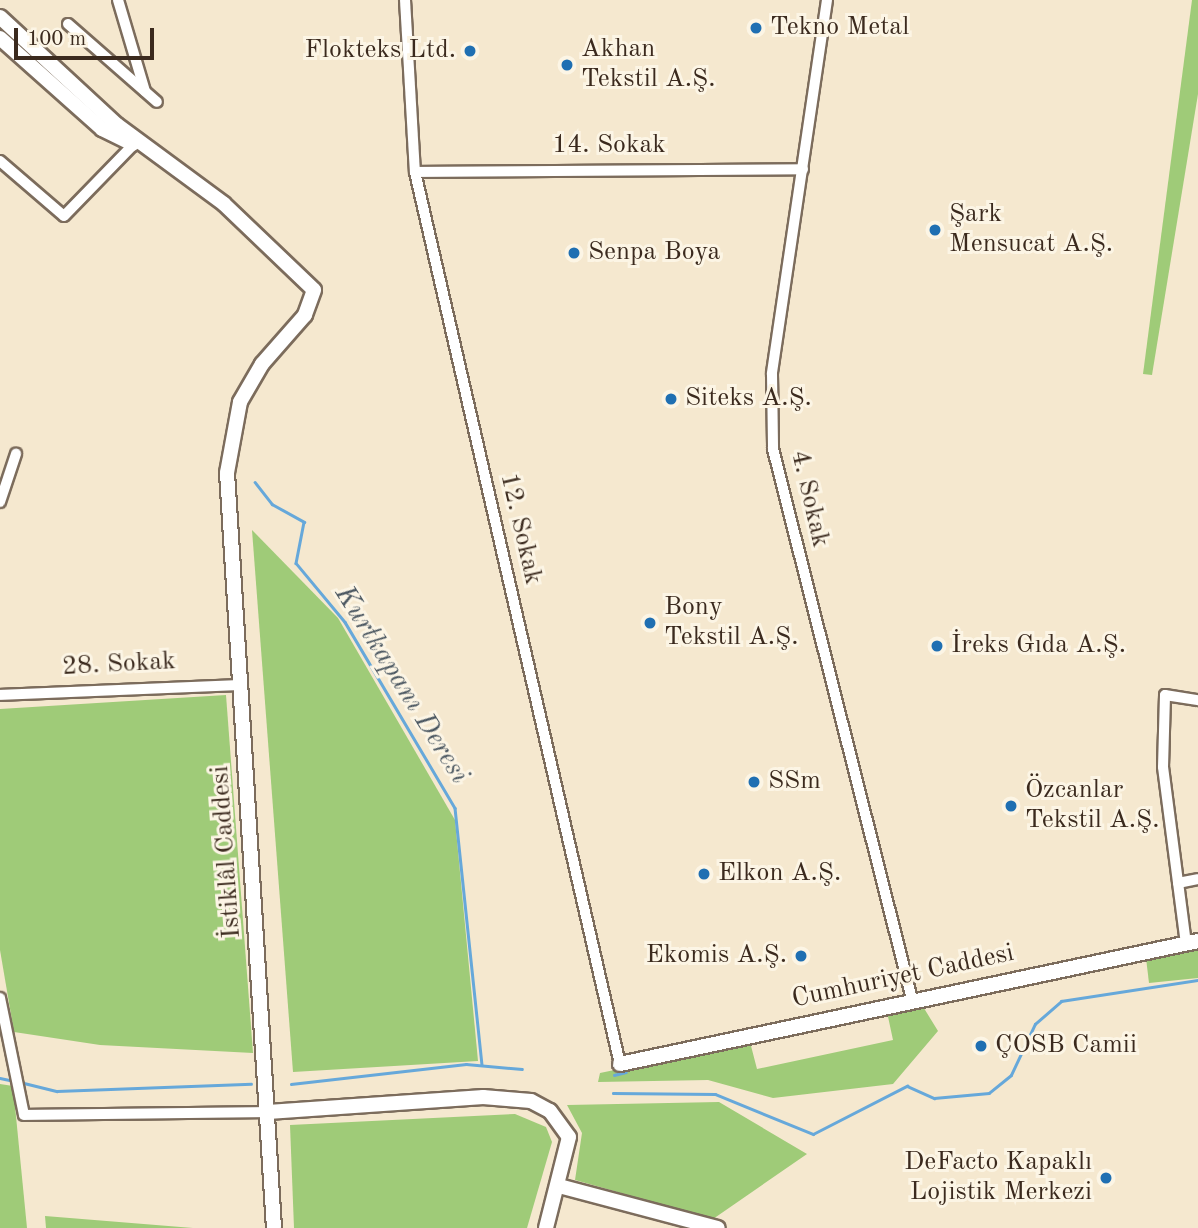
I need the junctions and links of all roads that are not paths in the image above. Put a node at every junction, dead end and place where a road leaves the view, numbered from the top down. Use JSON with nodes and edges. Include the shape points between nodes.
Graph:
{"nodes":[{"id":1,"x":118,"y":0,"type":"edge"},
{"id":2,"x":405,"y":0,"type":"edge"},
{"id":3,"x":827,"y":0,"type":"edge"},
{"id":4,"x":0,"y":17,"type":"edge"},
{"id":5,"x":68,"y":24,"type":"dead end"},
{"id":6,"x":0,"y":38,"type":"edge"},
{"id":7,"x":145,"y":92,"type":"junction"},
{"id":8,"x":158,"y":102,"type":"dead end"},
{"id":9,"x":133,"y":145,"type":"junction"},
{"id":10,"x":0,"y":161,"type":"edge"},
{"id":11,"x":181,"y":169,"type":"junction"},
{"id":12,"x":803,"y":169,"type":"junction"},
{"id":13,"x":415,"y":172,"type":"junction"},
{"id":14,"x":16,"y":454,"type":"dead end"},
{"id":15,"x":0,"y":499,"type":"edge"},
{"id":16,"x":241,"y":685,"type":"junction"},
{"id":17,"x":0,"y":695,"type":"edge"},
{"id":18,"x":1198,"y":700,"type":"edge"},
{"id":19,"x":1198,"y":879,"type":"edge"},
{"id":20,"x":1178,"y":883,"type":"junction"},
{"id":21,"x":1192,"y":942,"type":"edge"},
{"id":22,"x":0,"y":998,"type":"edge"},
{"id":23,"x":912,"y":999,"type":"junction"},
{"id":24,"x":620,"y":1064,"type":"joint"},
{"id":25,"x":268,"y":1112,"type":"junction"},
{"id":26,"x":559,"y":1186,"type":"junction"},
{"id":27,"x":275,"y":1228,"type":"edge"},
{"id":28,"x":546,"y":1228,"type":"edge"},
{"id":29,"x":718,"y":1228,"type":"edge"}],
"edges":[{"from":1,"to":7,"type":"street"},
{"from":2,"to":13,"type":"street","name":"12. Sokak"},
{"from":3,"to":12,"type":"street","name":"4. Sokak"},
{"from":4,"to":11,"type":"street","via":[[117,125]]},
{"from":5,"to":7,"type":"street"},
{"from":6,"to":9,"type":"street","via":[[102,129]]},
{"from":7,"to":8,"type":"street"},
{"from":9,"to":10,"type":"street","via":[[64,216]]},
{"from":9,"to":11,"type":"street"},
{"from":11,"to":16,"type":"street","name":"İstiklâl Caddesi","via":[[314,290],[305,315],[262,364],[240,402],[227,472]]},
{"from":12,"to":13,"type":"street","name":"14. Sokak"},
{"from":12,"to":23,"type":"street","name":"4. Sokak","via":[[772,374],[773,449]]},
{"from":13,"to":24,"type":"street","name":"12. Sokak"},
{"from":14,"to":15,"type":"street"},
{"from":16,"to":17,"type":"street","name":"28. Sokak"},
{"from":16,"to":25,"type":"street","name":"İstiklâl Caddesi"},
{"from":18,"to":20,"type":"street","via":[[1165,695],[1163,767]]},
{"from":19,"to":20,"type":"street"},
{"from":20,"to":21,"type":"street"},
{"from":21,"to":23,"type":"street","name":"Cumhuriyet Caddesi"},
{"from":22,"to":25,"type":"street","via":[[24,1115]]},
{"from":23,"to":24,"type":"street","name":"Cumhuriyet Caddesi"},
{"from":25,"to":26,"type":"street","via":[[483,1097],[531,1101],[550,1111],[569,1137]]},
{"from":25,"to":27,"type":"street","name":"İstiklâl Caddesi"},
{"from":26,"to":28,"type":"street"},
{"from":26,"to":29,"type":"street"}]}
